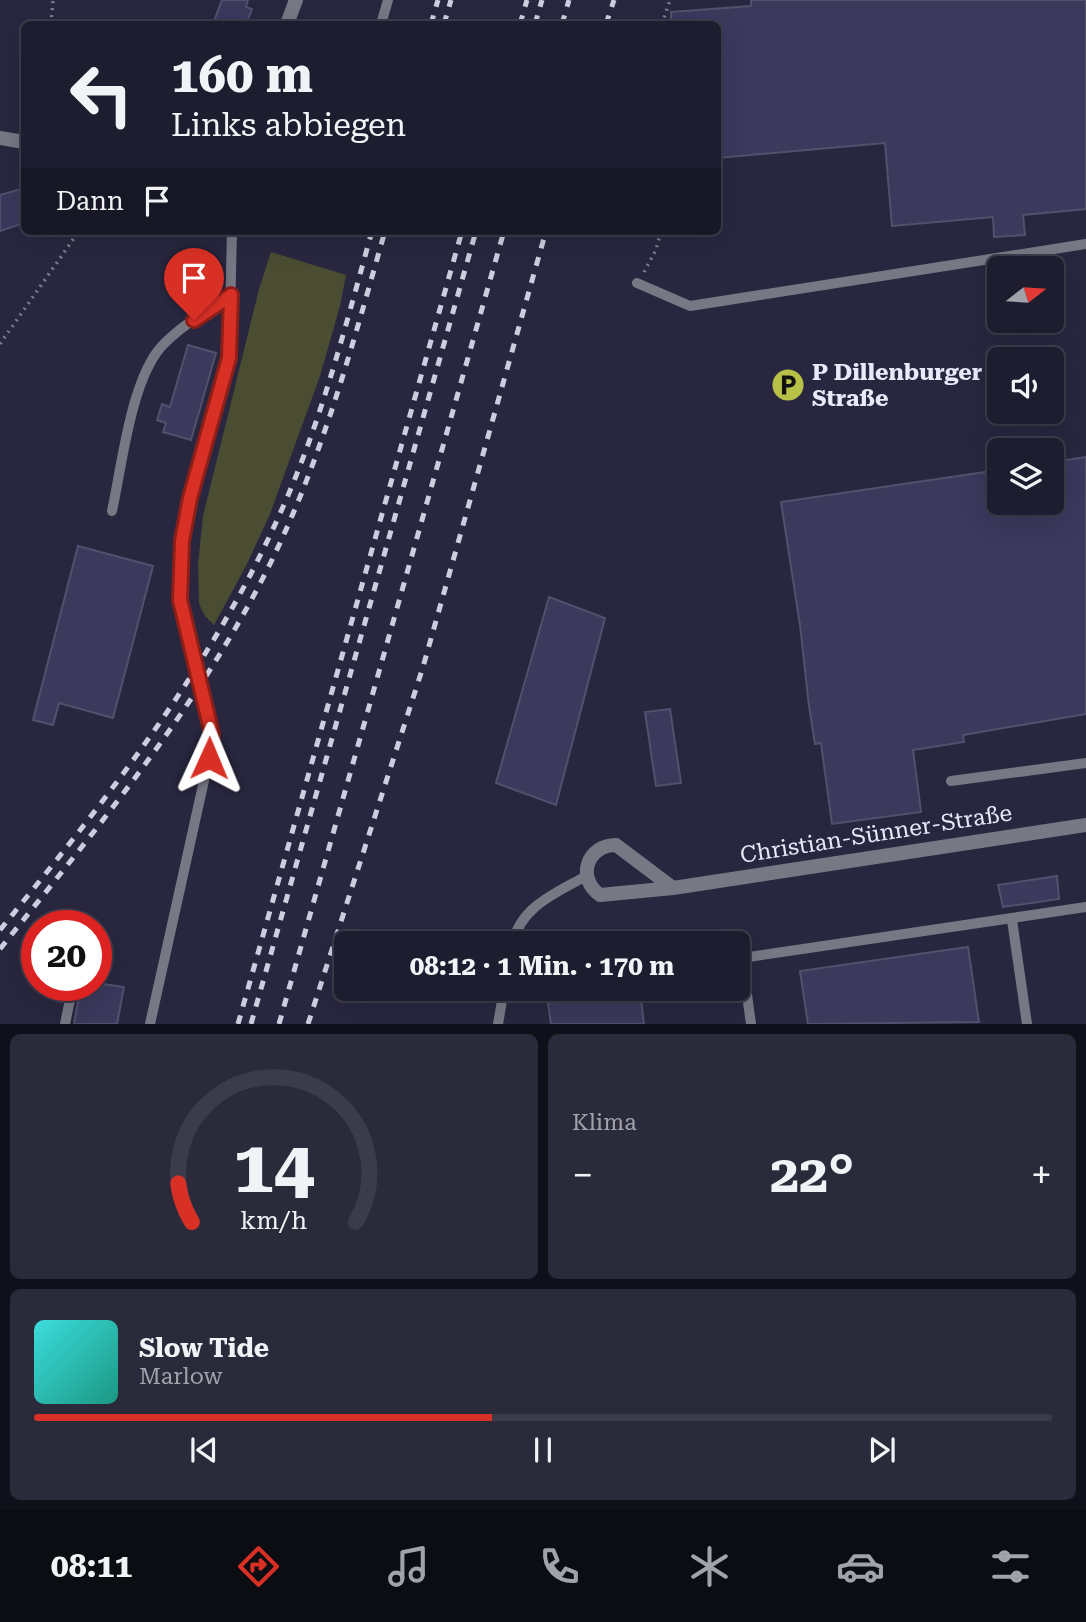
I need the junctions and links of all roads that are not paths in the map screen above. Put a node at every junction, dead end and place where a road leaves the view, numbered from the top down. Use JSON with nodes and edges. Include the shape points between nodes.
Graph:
{"nodes":[{"id":1,"x":296,"y":0,"type":"edge"},
{"id":2,"x":388,"y":0,"type":"edge"},
{"id":3,"x":288,"y":21,"type":"edge"},
{"id":4,"x":382,"y":21,"type":"edge"},
{"id":5,"x":0,"y":138,"type":"edge"},
{"id":6,"x":21,"y":142,"type":"edge"},
{"id":7,"x":232,"y":235,"type":"edge"},
{"id":8,"x":1086,"y":244,"type":"edge"},
{"id":9,"x":637,"y":283,"type":"road end"},
{"id":10,"x":231,"y":295,"type":"junction"},
{"id":11,"x":112,"y":511,"type":"dead end"},
{"id":12,"x":1086,"y":763,"type":"edge"},
{"id":13,"x":951,"y":780,"type":"dead end"},
{"id":14,"x":1086,"y":825,"type":"edge"},
{"id":15,"x":586,"y":876,"type":"junction"},
{"id":16,"x":673,"y":888,"type":"junction"},
{"id":17,"x":1086,"y":907,"type":"edge"},
{"id":18,"x":1012,"y":920,"type":"junction"},
{"id":19,"x":515,"y":931,"type":"edge"},
{"id":20,"x":750,"y":957,"type":"edge"},
{"id":21,"x":70,"y":1001,"type":"edge"},
{"id":22,"x":502,"y":1001,"type":"edge"},
{"id":23,"x":747,"y":1001,"type":"edge"},
{"id":24,"x":65,"y":1024,"type":"edge"},
{"id":25,"x":150,"y":1024,"type":"edge"},
{"id":26,"x":498,"y":1024,"type":"edge"},
{"id":27,"x":751,"y":1024,"type":"edge"},
{"id":28,"x":1027,"y":1024,"type":"edge"}],
"edges":[{"from":1,"to":3,"type":"street"},
{"from":2,"to":4,"type":"lane"},
{"from":5,"to":6,"type":"street"},
{"from":7,"to":10,"type":"lane"},
{"from":8,"to":9,"type":"lane","via":[[690,306]]},
{"from":10,"to":11,"type":"lane","via":[[175,333],[149,363],[136,398]]},
{"from":10,"to":25,"type":"lane","via":[[229,358],[190,498],[182,553],[180,600],[212,734]]},
{"from":12,"to":13,"type":"lane"},
{"from":14,"to":16,"type":"street","name":"Christian-Sünner-Straße"},
{"from":15,"to":16,"type":"street","name":"Christian-Sünner-Straße","via":[[600,895]]},
{"from":15,"to":16,"type":"street","via":[[594,852],[616,845]]},
{"from":15,"to":19,"type":"lane","via":[[537,903]]},
{"from":17,"to":18,"type":"lane"},
{"from":18,"to":20,"type":"lane"},
{"from":18,"to":28,"type":"lane"},
{"from":21,"to":24,"type":"lane"},
{"from":22,"to":26,"type":"lane"},
{"from":23,"to":27,"type":"lane"}]}
